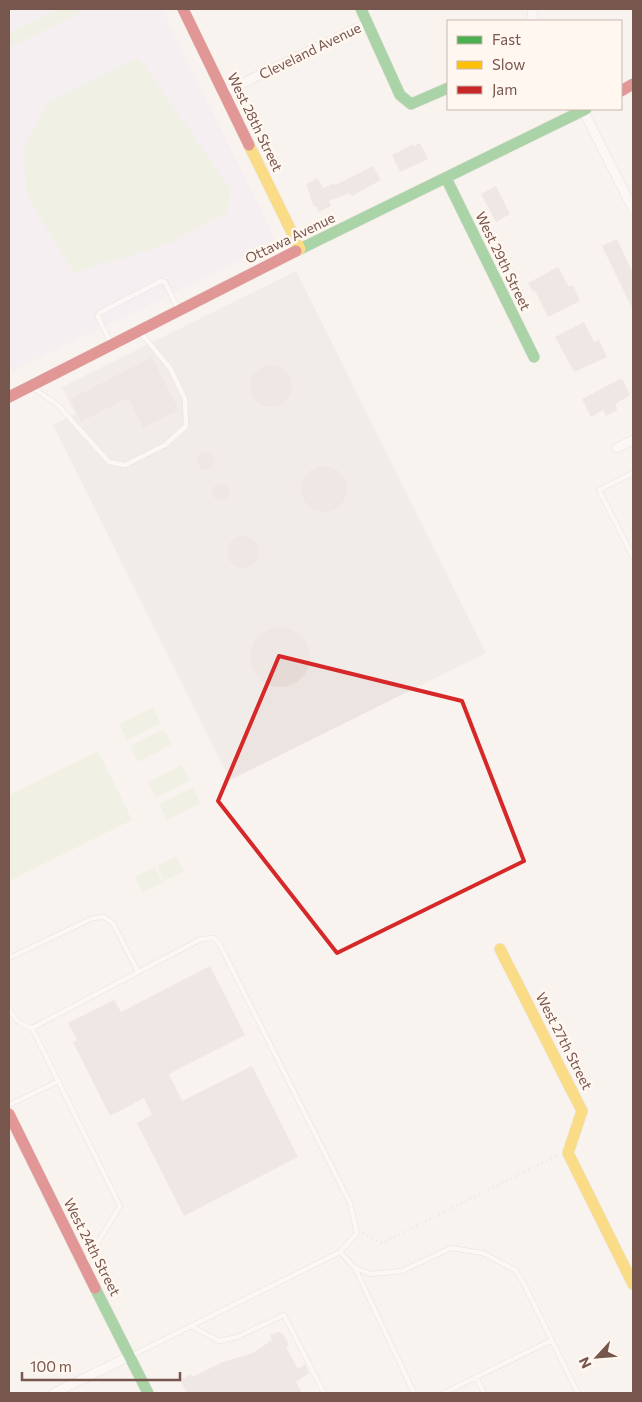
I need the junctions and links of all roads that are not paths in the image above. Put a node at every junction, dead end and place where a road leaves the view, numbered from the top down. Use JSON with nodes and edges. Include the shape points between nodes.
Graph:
{"nodes":[{"id":1,"x":183,"y":9,"type":"edge"},
{"id":2,"x":361,"y":9,"type":"edge"},
{"id":3,"x":368,"y":23,"type":"junction"},
{"id":4,"x":633,"y":84,"type":"edge"},
{"id":5,"x":447,"y":88,"type":"edge"},
{"id":6,"x":622,"y":90,"type":"edge"},
{"id":7,"x":224,"y":92,"type":"junction"},
{"id":8,"x":584,"y":110,"type":"edge"},
{"id":9,"x":446,"y":178,"type":"junction"},
{"id":10,"x":633,"y":209,"type":"edge"},
{"id":11,"x":300,"y":249,"type":"junction"},
{"id":12,"x":179,"y":310,"type":"junction"},
{"id":13,"x":139,"y":330,"type":"junction"},
{"id":14,"x":111,"y":344,"type":"junction"},
{"id":15,"x":534,"y":357,"type":"dead end"},
{"id":16,"x":30,"y":386,"type":"junction"},
{"id":17,"x":9,"y":397,"type":"edge"},
{"id":18,"x":633,"y":440,"type":"edge"},
{"id":19,"x":617,"y":448,"type":"dead end"},
{"id":20,"x":633,"y":473,"type":"edge"},
{"id":21,"x":633,"y":558,"type":"edge"},
{"id":22,"x":500,"y":948,"type":"dead end"},
{"id":23,"x":9,"y":958,"type":"edge"},
{"id":24,"x":138,"y":972,"type":"junction"},
{"id":25,"x":9,"y":1008,"type":"edge"},
{"id":26,"x":32,"y":1028,"type":"junction"},
{"id":27,"x":59,"y":1082,"type":"junction"},
{"id":28,"x":9,"y":1106,"type":"edge"},
{"id":29,"x":9,"y":1114,"type":"edge"},
{"id":30,"x":340,"y":1252,"type":"junction"},
{"id":31,"x":84,"y":1266,"type":"junction"},
{"id":32,"x":355,"y":1268,"type":"junction"},
{"id":33,"x":633,"y":1284,"type":"edge"},
{"id":34,"x":190,"y":1326,"type":"junction"},
{"id":35,"x":552,"y":1340,"type":"junction"},
{"id":36,"x":130,"y":1356,"type":"junction"},
{"id":37,"x":476,"y":1377,"type":"junction"},
{"id":38,"x":54,"y":1393,"type":"edge"},
{"id":39,"x":148,"y":1393,"type":"edge"},
{"id":40,"x":324,"y":1393,"type":"edge"},
{"id":41,"x":414,"y":1393,"type":"edge"},
{"id":42,"x":444,"y":1393,"type":"edge"},
{"id":43,"x":484,"y":1393,"type":"edge"},
{"id":44,"x":578,"y":1393,"type":"edge"}],
"edges":[{"from":1,"to":7,"type":"street","name":"West 28th Street"},
{"from":2,"to":3,"type":"street"},
{"from":3,"to":5,"type":"street","via":[[400,95],[411,104]]},
{"from":3,"to":7,"type":"street","name":"Cleveland Avenue"},
{"from":4,"to":6,"type":"street"},
{"from":7,"to":11,"type":"street","name":"West 28th Street"},
{"from":8,"to":9,"type":"street","name":"Ottawa Avenue"},
{"from":8,"to":10,"type":"street"},
{"from":9,"to":11,"type":"street","name":"Ottawa Avenue"},
{"from":9,"to":15,"type":"street","name":"West 29th Street"},
{"from":11,"to":12,"type":"street","name":"Ottawa Avenue"},
{"from":12,"to":13,"type":"street","name":"Ottawa Avenue"},
{"from":12,"to":14,"type":"lane","via":[[165,282],[160,281],[98,315]]},
{"from":13,"to":14,"type":"street","name":"Ottawa Avenue"},
{"from":13,"to":16,"type":"lane","via":[[170,368],[185,399],[186,426],[165,445],[125,466],[110,462],[58,405]]},
{"from":14,"to":16,"type":"street","name":"Ottawa Avenue"},
{"from":16,"to":17,"type":"street","name":"Ottawa Avenue"},
{"from":18,"to":19,"type":"street"},
{"from":20,"to":21,"type":"lane","via":[[600,490]]},
{"from":22,"to":33,"type":"street","name":"West 27th Street","via":[[582,1111],[568,1152]]},
{"from":23,"to":24,"type":"lane","via":[[94,918],[104,917],[113,922]]},
{"from":24,"to":26,"type":"lane"},
{"from":24,"to":30,"type":"lane","via":[[201,939],[213,938],[219,943],[350,1204],[357,1233]]},
{"from":25,"to":26,"type":"lane","via":[[20,1024]]},
{"from":26,"to":27,"type":"lane"},
{"from":27,"to":28,"type":"lane"},
{"from":27,"to":31,"type":"lane","via":[[120,1206]]},
{"from":29,"to":31,"type":"street","name":"West 24th Street"},
{"from":30,"to":32,"type":"lane"},
{"from":30,"to":34,"type":"lane"},
{"from":31,"to":36,"type":"street","name":"West 24th Street"},
{"from":32,"to":35,"type":"lane","via":[[371,1274],[402,1271],[451,1248],[483,1253],[515,1270]]},
{"from":32,"to":41,"type":"lane"},
{"from":34,"to":36,"type":"lane"},
{"from":34,"to":40,"type":"lane","via":[[219,1341],[236,1337],[284,1315]]},
{"from":35,"to":37,"type":"lane"},
{"from":35,"to":44,"type":"lane"},
{"from":36,"to":38,"type":"street"},
{"from":36,"to":39,"type":"street","name":"West 24th Street"},
{"from":37,"to":42,"type":"lane"},
{"from":37,"to":43,"type":"lane"}]}
